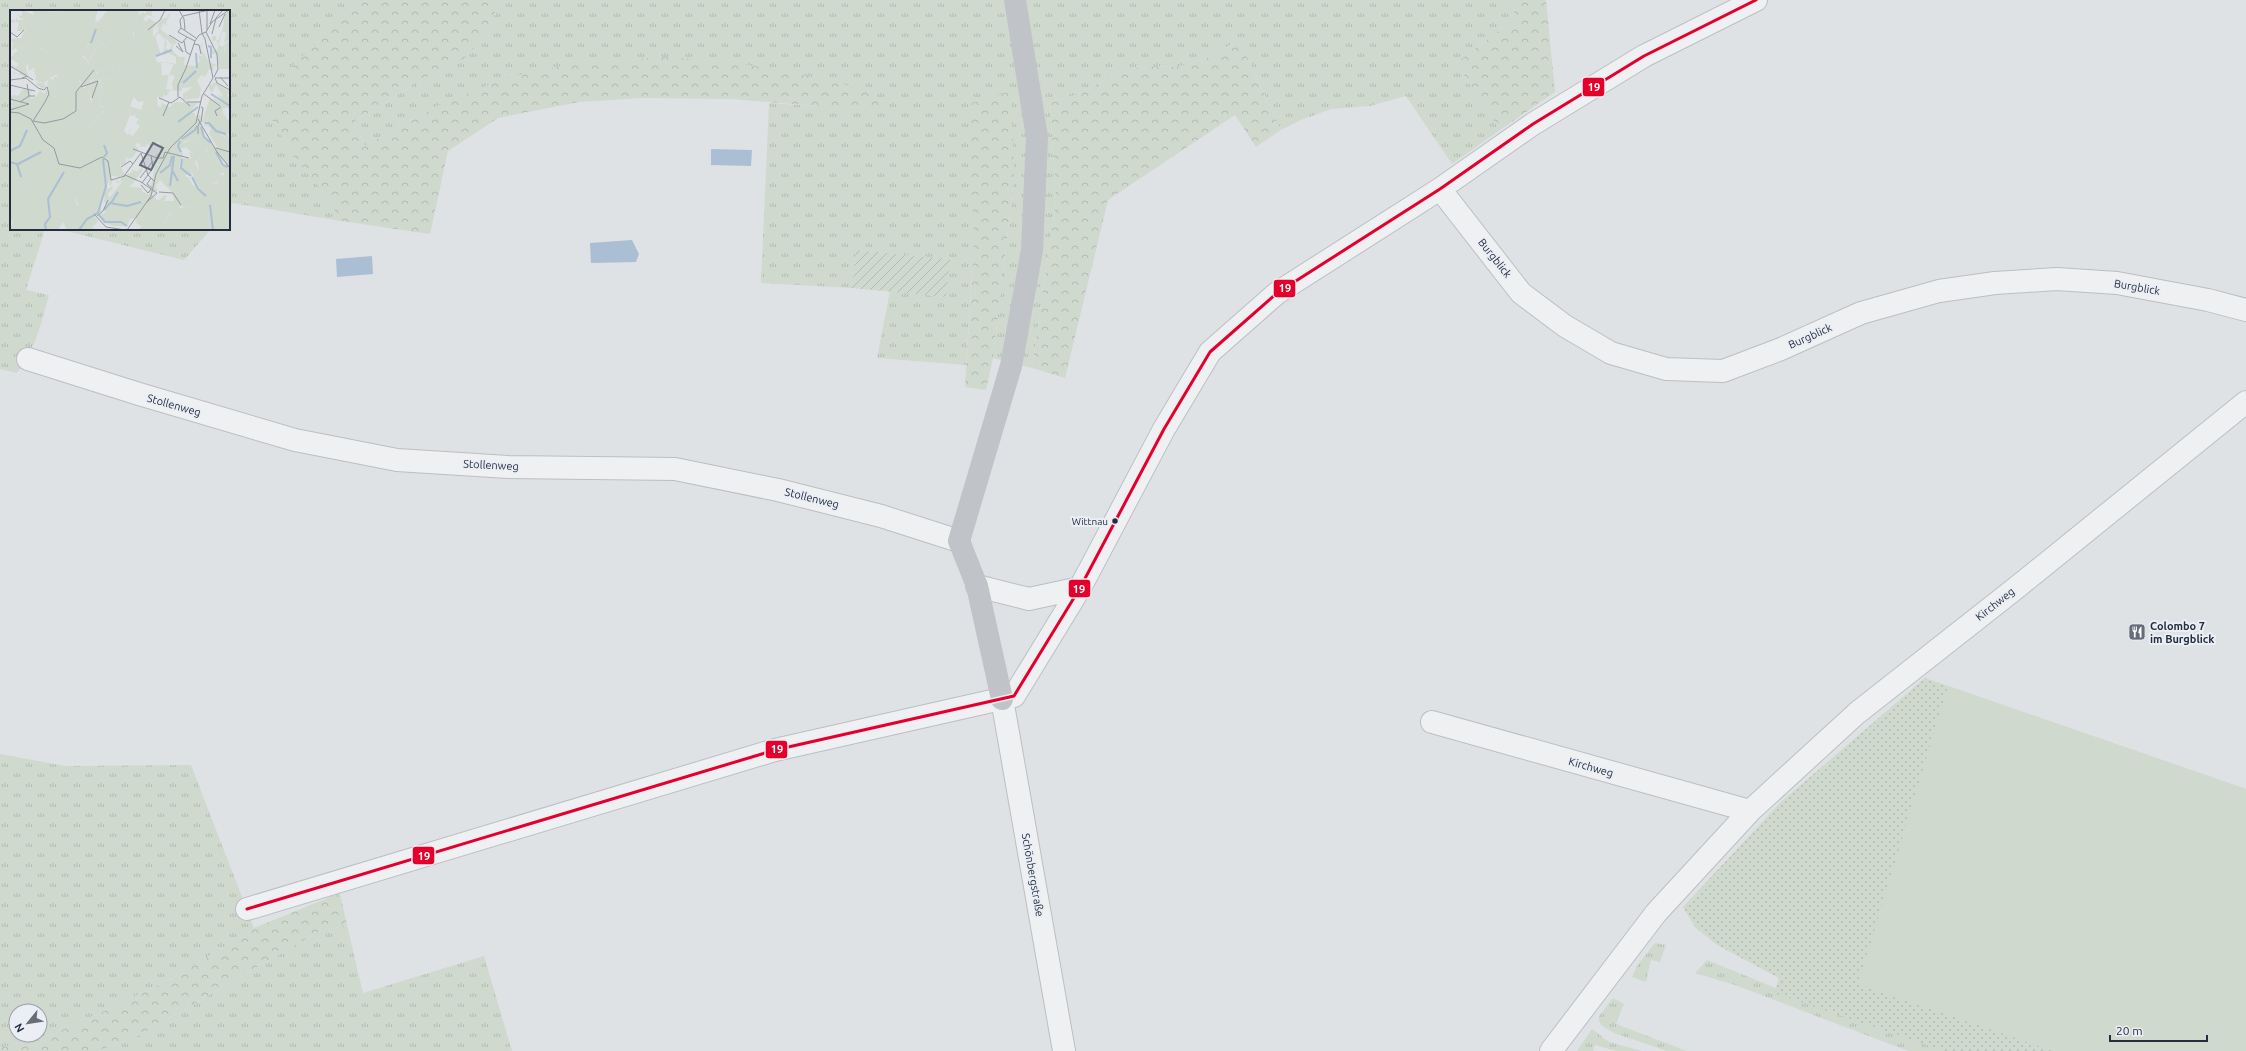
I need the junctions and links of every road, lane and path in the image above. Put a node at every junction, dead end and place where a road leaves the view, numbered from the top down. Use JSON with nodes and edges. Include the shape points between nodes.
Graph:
{"nodes":[{"id":1,"x":1015,"y":0,"type":"edge"},
{"id":2,"x":1756,"y":0,"type":"edge"},
{"id":3,"x":1440,"y":190,"type":"junction"},
{"id":4,"x":2246,"y":310,"type":"edge"},
{"id":5,"x":28,"y":359,"type":"dead end"},
{"id":6,"x":2246,"y":402,"type":"edge"},
{"id":7,"x":959,"y":541,"type":"junction"},
{"id":8,"x":977,"y":586,"type":"junction"},
{"id":9,"x":1080,"y":588,"type":"junction"},
{"id":10,"x":1002,"y":700,"type":"junction"},
{"id":11,"x":1432,"y":722,"type":"dead end"},
{"id":12,"x":1750,"y":812,"type":"junction"},
{"id":13,"x":247,"y":909,"type":"dead end"},
{"id":14,"x":1064,"y":1051,"type":"edge"},
{"id":15,"x":1551,"y":1051,"type":"edge"}],
"edges":[{"from":1,"to":7,"type":"street","via":[[1038,137],[1032,250],[1011,366]]},
{"from":2,"to":3,"type":"street","via":[[1644,56],[1534,124]]},
{"from":3,"to":4,"type":"street","name":"Burgblick","via":[[1521,293],[1565,326],[1611,353],[1666,369],[1723,371],[1781,349],[1861,313],[1939,291],[1995,283],[2057,279],[2117,283],[2208,300]]},
{"from":3,"to":9,"type":"street","via":[[1277,293],[1210,352],[1164,429]]},
{"from":5,"to":7,"type":"street","name":"Stollenweg","via":[[295,440],[390,459],[508,467],[675,469],[859,510]]},
{"from":6,"to":12,"type":"street","name":"Kirchweg","via":[[1857,713]]},
{"from":7,"to":8,"type":"street"},
{"from":8,"to":9,"type":"street","via":[[1029,599]]},
{"from":8,"to":10,"type":"street"},
{"from":9,"to":10,"type":"street","via":[[1014,696]]},
{"from":10,"to":13,"type":"street","via":[[775,750]]},
{"from":10,"to":14,"type":"street","name":"Schönbergstraße"},
{"from":11,"to":12,"type":"street","name":"Kirchweg"},
{"from":12,"to":15,"type":"street","name":"Kirchweg","via":[[1656,913]]}]}
